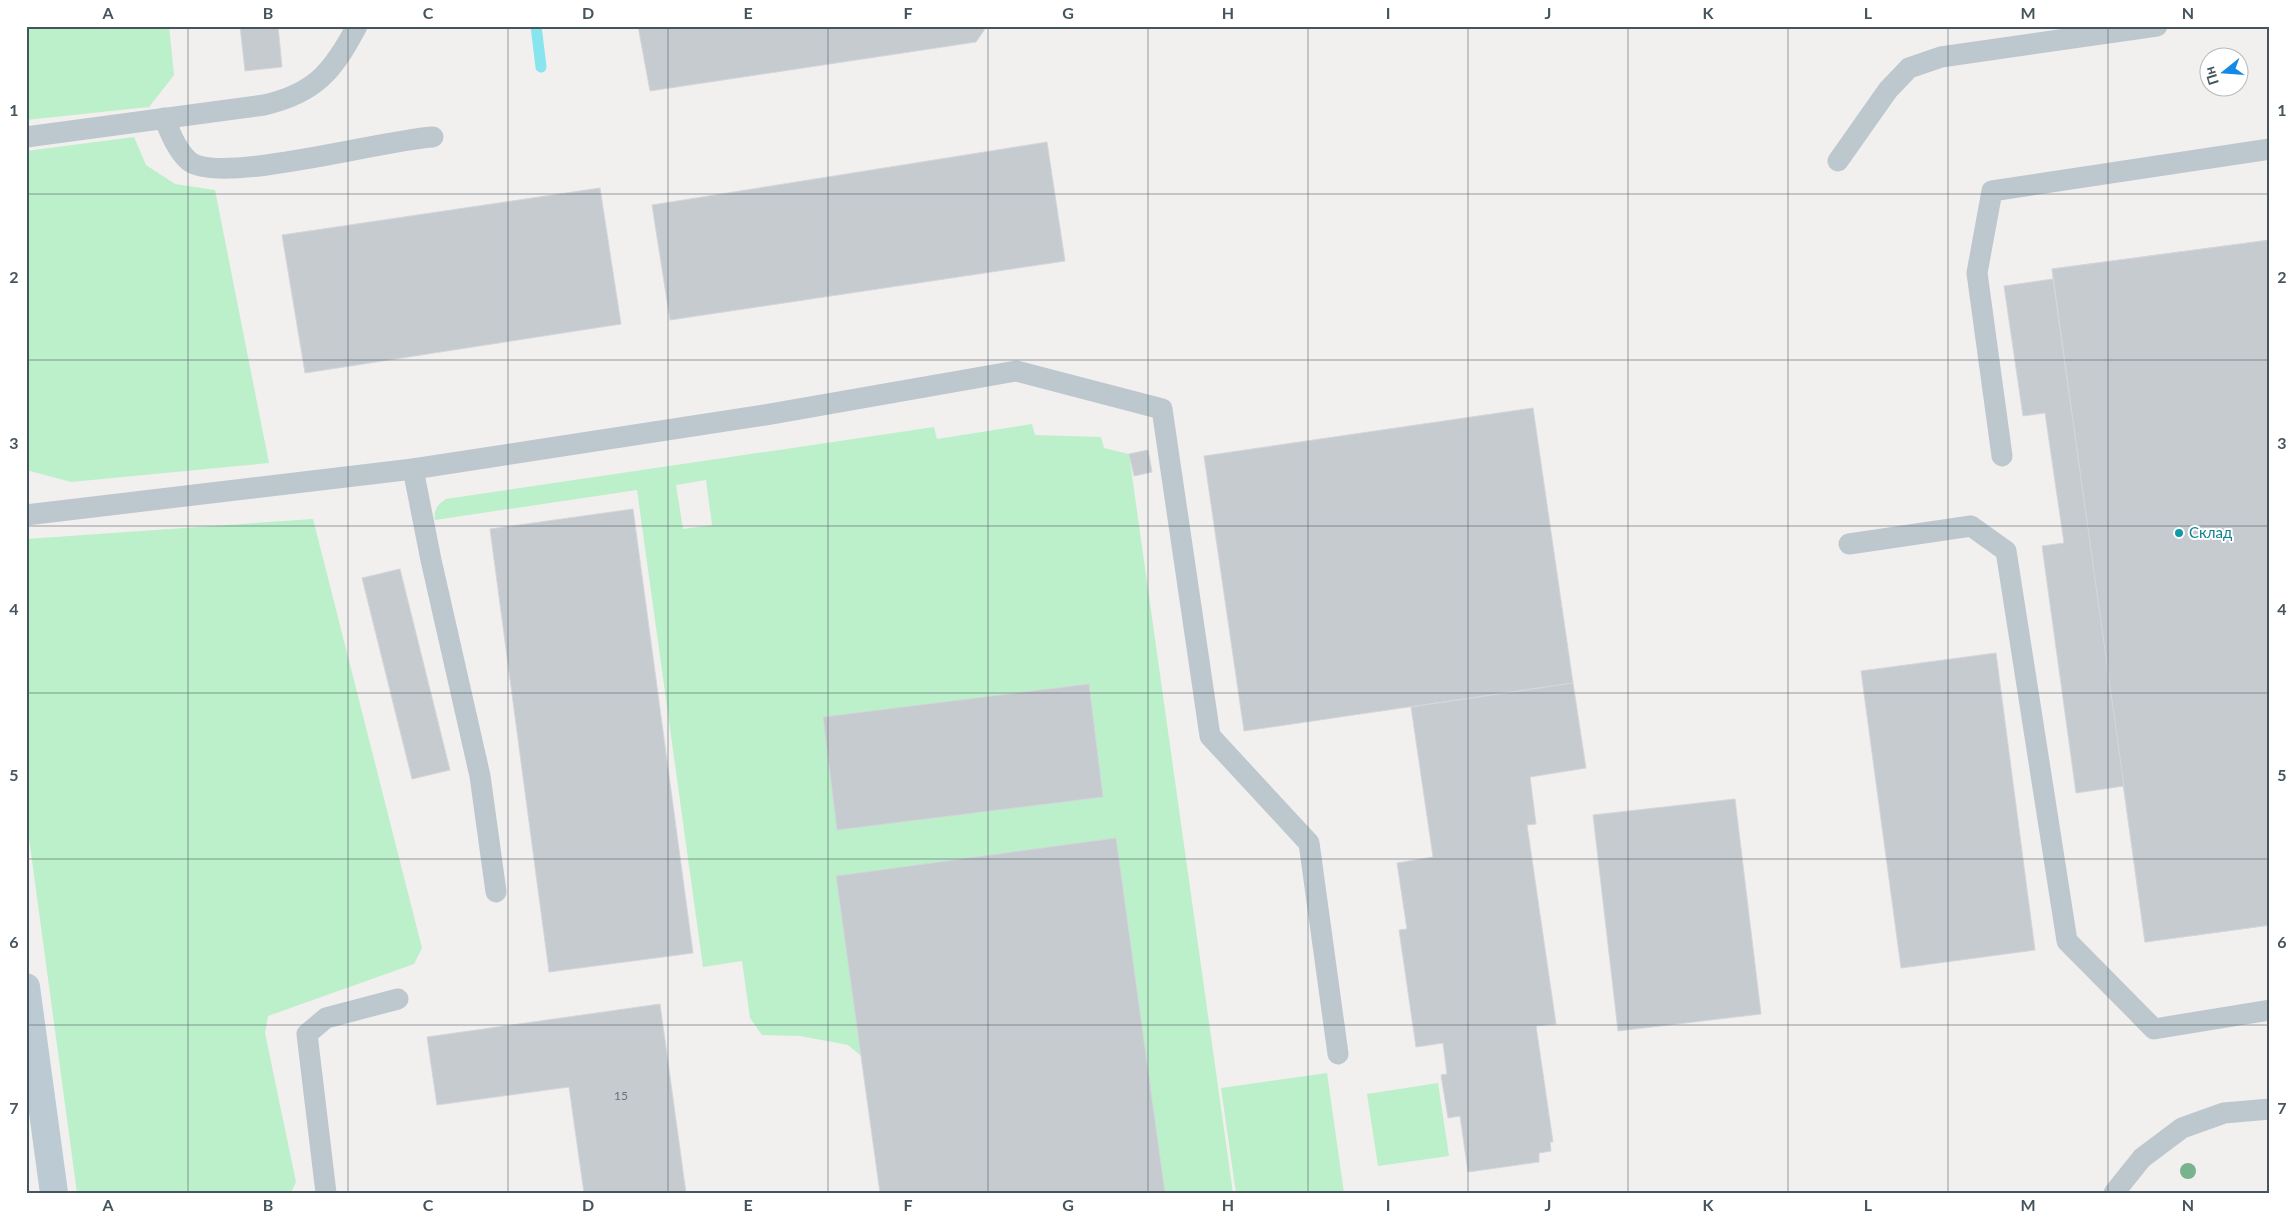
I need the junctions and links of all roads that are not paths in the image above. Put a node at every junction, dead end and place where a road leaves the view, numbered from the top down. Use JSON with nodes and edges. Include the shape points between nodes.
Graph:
{"nodes":[{"id":1,"x":356,"y":26,"type":"edge"},
{"id":2,"x":2157,"y":26,"type":"edge"},
{"id":3,"x":164,"y":118,"type":"junction"},
{"id":4,"x":26,"y":137,"type":"edge"},
{"id":5,"x":432,"y":137,"type":"dead end"},
{"id":6,"x":2270,"y":149,"type":"edge"},
{"id":7,"x":1838,"y":161,"type":"dead end"},
{"id":8,"x":2002,"y":456,"type":"dead end"},
{"id":9,"x":413,"y":469,"type":"junction"},
{"id":10,"x":26,"y":515,"type":"edge"},
{"id":11,"x":1849,"y":544,"type":"dead end"},
{"id":12,"x":496,"y":892,"type":"dead end"},
{"id":13,"x":26,"y":986,"type":"edge"},
{"id":14,"x":398,"y":999,"type":"dead end"},
{"id":15,"x":2270,"y":1010,"type":"edge"},
{"id":16,"x":1338,"y":1054,"type":"dead end"},
{"id":17,"x":2270,"y":1109,"type":"edge"},
{"id":18,"x":54,"y":1193,"type":"edge"},
{"id":19,"x":326,"y":1193,"type":"edge"},
{"id":20,"x":2114,"y":1193,"type":"edge"}],
"edges":[{"from":1,"to":3,"type":"lane","via":[[334,64],[322,78],[299,94],[264,105]]},
{"from":2,"to":7,"type":"lane","via":[[1941,57],[1909,68],[1888,90]]},
{"from":3,"to":4,"type":"lane"},
{"from":3,"to":5,"type":"lane","via":[[181,152],[200,168],[253,166]]},
{"from":6,"to":8,"type":"lane","via":[[1992,191],[1977,273]]},
{"from":9,"to":10,"type":"lane"},
{"from":9,"to":12,"type":"lane","via":[[480,776]]},
{"from":9,"to":16,"type":"lane","via":[[765,415],[1016,371],[1162,409],[1210,736],[1309,843]]},
{"from":11,"to":15,"type":"lane","via":[[1971,526],[2006,551],[2067,941],[2154,1029]]},
{"from":13,"to":18,"type":"street"},
{"from":14,"to":19,"type":"lane","via":[[326,1018],[307,1034]]},
{"from":17,"to":20,"type":"lane","via":[[2224,1113],[2182,1128],[2142,1158]]}]}
